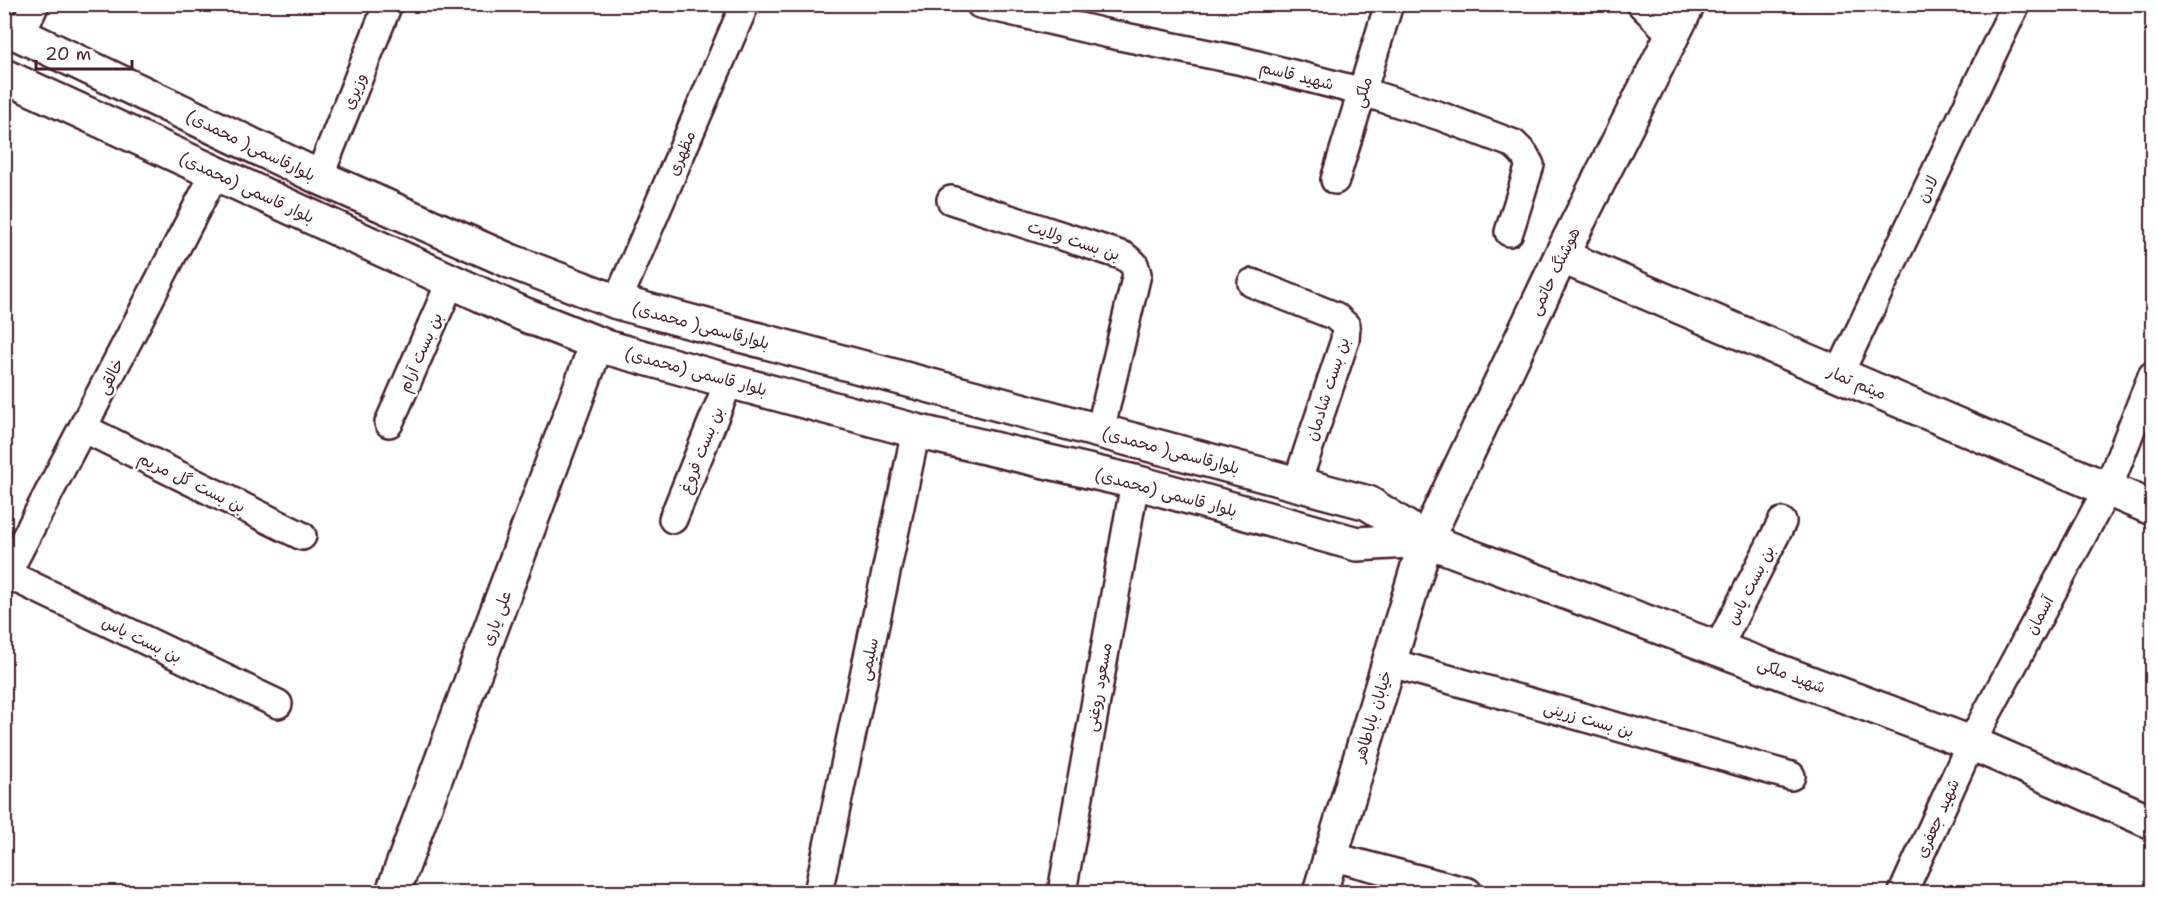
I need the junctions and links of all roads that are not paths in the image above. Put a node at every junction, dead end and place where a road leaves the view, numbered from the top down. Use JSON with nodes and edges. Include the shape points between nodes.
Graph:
{"nodes":[{"id":1,"x":35,"y":4,"type":"edge"},
{"id":2,"x":388,"y":4,"type":"edge"},
{"id":3,"x":745,"y":4,"type":"edge"},
{"id":4,"x":980,"y":4,"type":"edge"},
{"id":5,"x":1389,"y":4,"type":"edge"},
{"id":6,"x":1641,"y":4,"type":"edge"},
{"id":7,"x":1688,"y":4,"type":"edge"},
{"id":8,"x":2016,"y":4,"type":"edge"},
{"id":9,"x":13,"y":31,"type":"edge"},
{"id":10,"x":1673,"y":36,"type":"junction"},
{"id":11,"x":6,"y":82,"type":"edge"},
{"id":12,"x":1363,"y":92,"type":"junction"},
{"id":13,"x":215,"y":173,"type":"junction"},
{"id":14,"x":319,"y":177,"type":"junction"},
{"id":15,"x":1335,"y":180,"type":"dead end"},
{"id":16,"x":951,"y":200,"type":"dead end"},
{"id":17,"x":1509,"y":232,"type":"dead end"},
{"id":18,"x":1561,"y":256,"type":"junction"},
{"id":19,"x":451,"y":281,"type":"junction"},
{"id":20,"x":1252,"y":283,"type":"dead end"},
{"id":21,"x":616,"y":302,"type":"junction"},
{"id":22,"x":597,"y":343,"type":"junction"},
{"id":23,"x":1839,"y":374,"type":"junction"},
{"id":24,"x":2152,"y":376,"type":"edge"},
{"id":25,"x":729,"y":381,"type":"junction"},
{"id":26,"x":388,"y":423,"type":"dead end"},
{"id":27,"x":82,"y":428,"type":"junction"},
{"id":28,"x":916,"y":430,"type":"junction"},
{"id":29,"x":1100,"y":431,"type":"junction"},
{"id":30,"x":1135,"y":482,"type":"junction"},
{"id":31,"x":1297,"y":483,"type":"junction"},
{"id":32,"x":2108,"y":488,"type":"junction"},
{"id":33,"x":2152,"y":508,"type":"edge"},
{"id":34,"x":673,"y":519,"type":"dead end"},
{"id":35,"x":1782,"y":522,"type":"dead end"},
{"id":36,"x":302,"y":536,"type":"dead end"},
{"id":37,"x":1426,"y":540,"type":"junction"},
{"id":38,"x":6,"y":577,"type":"edge"},
{"id":39,"x":1718,"y":648,"type":"junction"},
{"id":40,"x":1388,"y":662,"type":"junction"},
{"id":41,"x":278,"y":704,"type":"dead end"},
{"id":42,"x":1971,"y":742,"type":"junction"},
{"id":43,"x":1791,"y":776,"type":"dead end"},
{"id":44,"x":2152,"y":822,"type":"edge"},
{"id":45,"x":1330,"y":856,"type":"junction"},
{"id":46,"x":819,"y":888,"type":"dead end"},
{"id":47,"x":393,"y":892,"type":"edge"},
{"id":48,"x":1062,"y":892,"type":"edge"},
{"id":49,"x":1320,"y":892,"type":"edge"},
{"id":50,"x":1467,"y":892,"type":"edge"},
{"id":51,"x":1903,"y":892,"type":"edge"}],
"edges":[{"from":1,"to":9,"type":"street"},
{"from":2,"to":14,"type":"street","name":"وزیری"},
{"from":3,"to":21,"type":"street","name":"مظهری"},
{"from":4,"to":12,"type":"street","name":"شهید قاسم","via":[[1238,60]]},
{"from":5,"to":12,"type":"street","name":"ملکی"},
{"from":6,"to":10,"type":"street"},
{"from":7,"to":10,"type":"main road","name":"هوشنگ حاتمی"},
{"from":8,"to":23,"type":"street","name":"لادن"},
{"from":9,"to":14,"type":"main road","name":"بلوارقاسمی( محمدی)"},
{"from":10,"to":18,"type":"main road","name":"هوشنگ حاتمی"},
{"from":11,"to":13,"type":"main road","name":"بلوار قاسمی (محمدی)","via":[[92,114]]},
{"from":12,"to":15,"type":"street","name":"ملکی"},
{"from":12,"to":17,"type":"street","name":"شهید قاسم","via":[[1514,144],[1524,153],[1530,165]]},
{"from":13,"to":19,"type":"main road","name":"بلوار قاسمی (محمدی)"},
{"from":13,"to":27,"type":"street","name":"خالقی"},
{"from":14,"to":21,"type":"main road","name":"بلوارقاسمی( محمدی)","via":[[510,261]]},
{"from":16,"to":29,"type":"street","name":"بن بست ولایت","via":[[1124,256],[1134,264],[1137,274]]},
{"from":18,"to":23,"type":"main road","name":"میثم تمار"},
{"from":18,"to":37,"type":"main road","name":"هوشنگ حاتمی"},
{"from":19,"to":22,"type":"main road","name":"بلوار قاسمی (محمدی)"},
{"from":19,"to":26,"type":"street","name":"بن بست آرام"},
{"from":20,"to":31,"type":"street","name":"بن بست شادمان","via":[[1335,316],[1346,326],[1345,340]]},
{"from":21,"to":22,"type":"main road","name":"علی یاری"},
{"from":21,"to":29,"type":"main road","name":"بلوارقاسمی( محمدی)"},
{"from":22,"to":25,"type":"main road","name":"بلوار قاسمی (محمدی)"},
{"from":22,"to":47,"type":"main road","name":"علی یاری"},
{"from":23,"to":32,"type":"main road","name":"میثم تمار"},
{"from":24,"to":32,"type":"street","name":"آسمان"},
{"from":25,"to":28,"type":"main road","name":"بلوار قاسمی (محمدی)"},
{"from":25,"to":34,"type":"street","name":"بن بست فروغ"},
{"from":27,"to":36,"type":"street","name":"بن بست گل مریم"},
{"from":27,"to":38,"type":"street","name":"خالقی"},
{"from":28,"to":30,"type":"main road","name":"بلوار قاسمی (محمدی)"},
{"from":28,"to":46,"type":"street","name":"سلیمی"},
{"from":29,"to":31,"type":"main road","name":"بلوارقاسمی( محمدی)"},
{"from":30,"to":37,"type":"main road","name":"بلوار قاسمی (محمدی)","via":[[1357,544]]},
{"from":30,"to":48,"type":"street","name":"مسعود روغنی"},
{"from":31,"to":37,"type":"main road","name":"بلوارقاسمی( محمدی)","via":[[1368,503]]},
{"from":32,"to":33,"type":"main road","name":"میثم تمار"},
{"from":32,"to":42,"type":"street","name":"آسمان"},
{"from":35,"to":39,"type":"street","name":"بن بست یاس"},
{"from":37,"to":39,"type":"main road","name":"شهید ملکی"},
{"from":37,"to":40,"type":"main road","name":"خیابان باباطاهر"},
{"from":38,"to":41,"type":"street","name":"بن بست یاس"},
{"from":39,"to":42,"type":"main road","name":"شهید ملکی"},
{"from":40,"to":43,"type":"street","name":"بن بست زرینی"},
{"from":40,"to":45,"type":"main road","name":"خیابان باباطاهر"},
{"from":42,"to":44,"type":"main road","name":"شهید ملکی"},
{"from":42,"to":51,"type":"street","name":"شهید جعفری"},
{"from":45,"to":49,"type":"main road","name":"خیابان باباطاهر"},
{"from":45,"to":50,"type":"street"}]}
